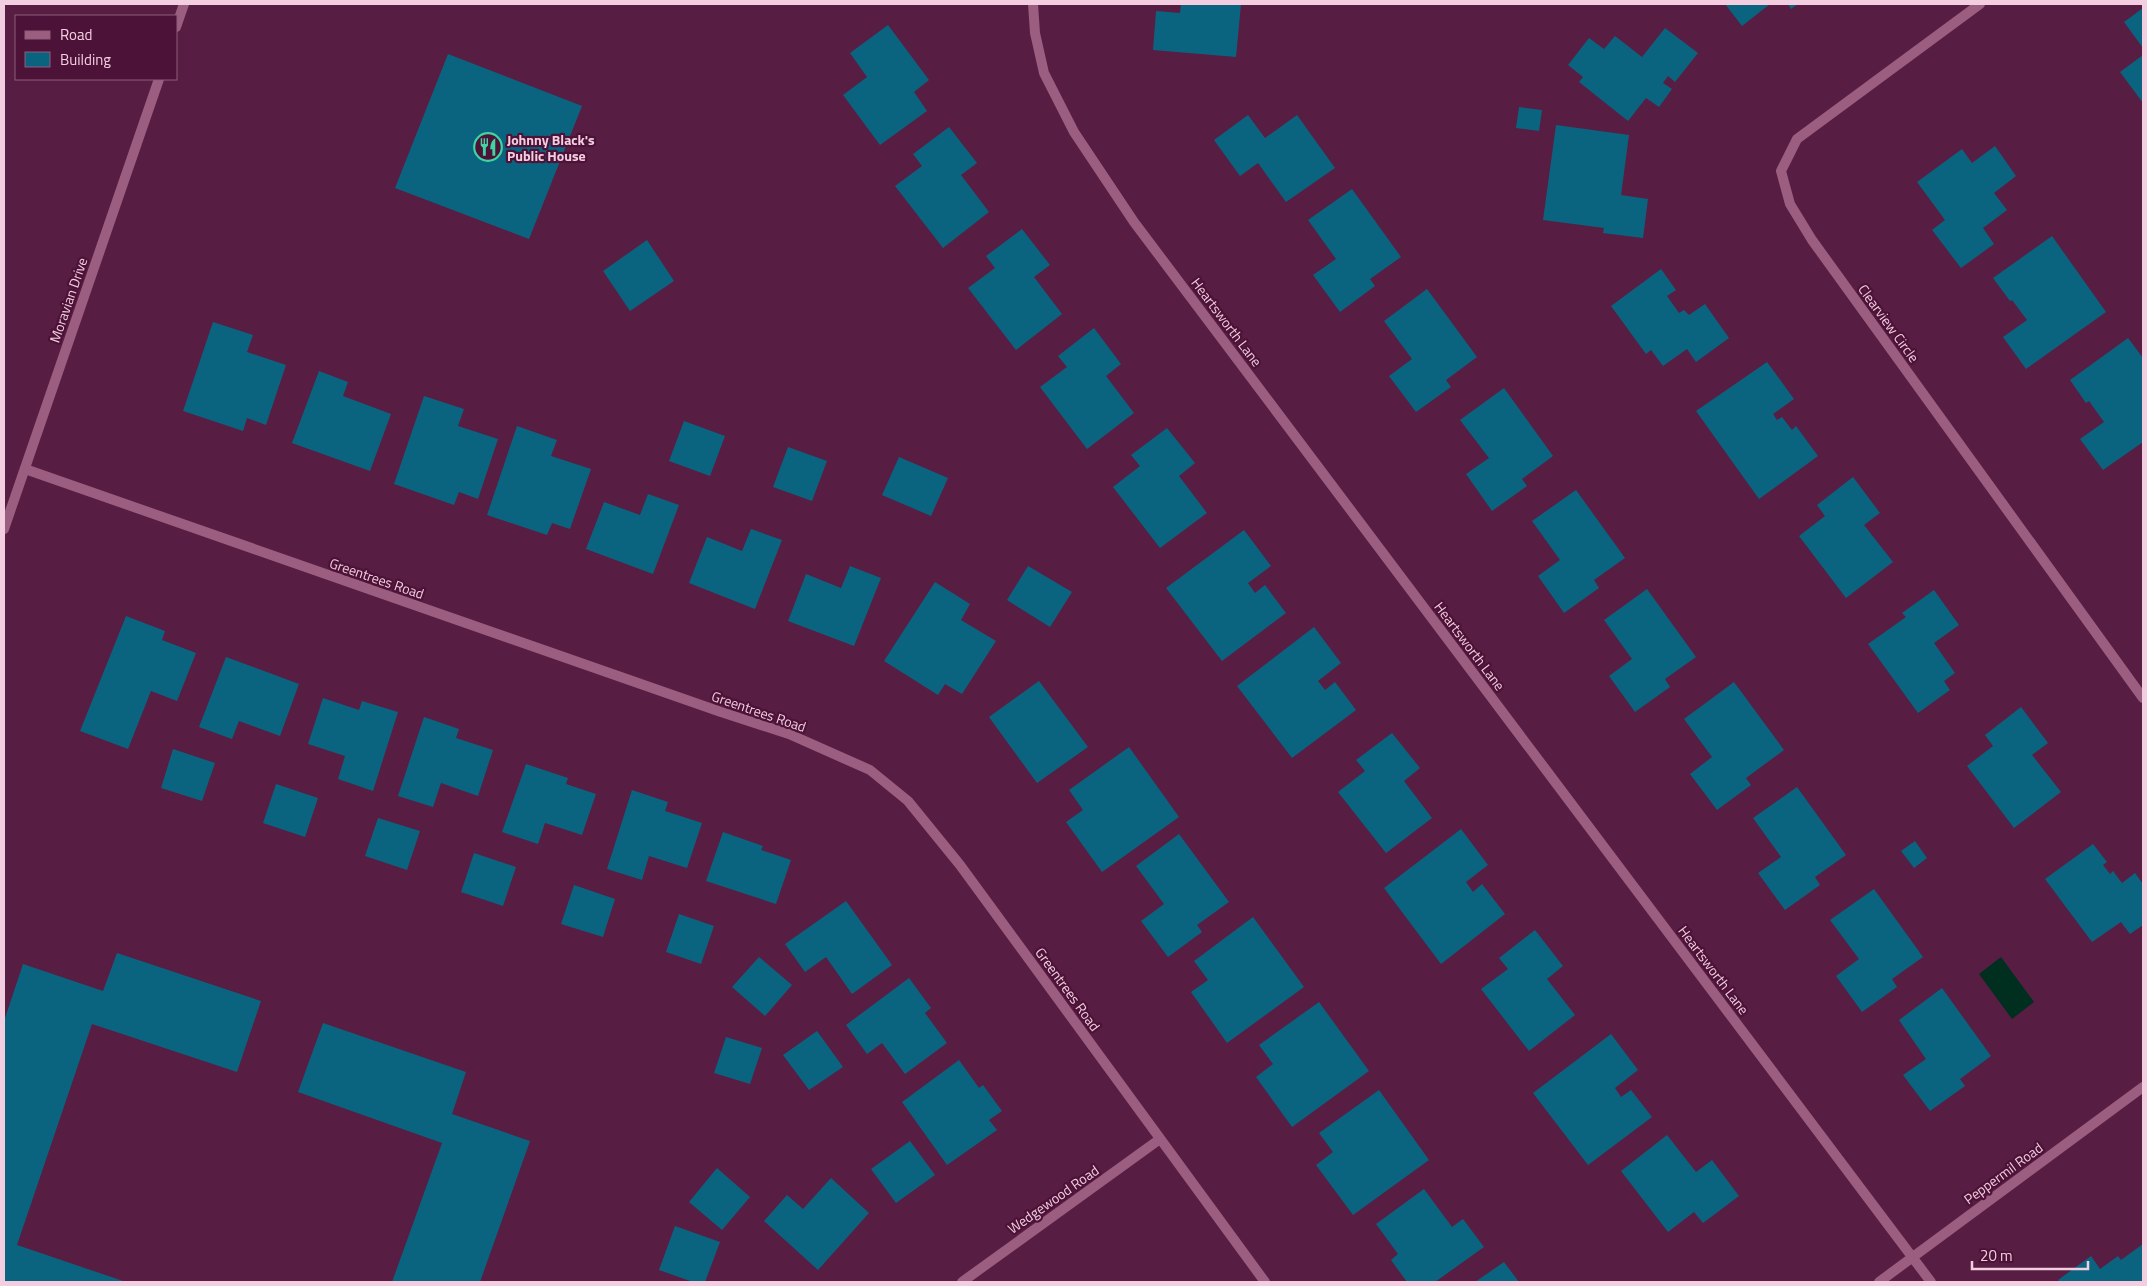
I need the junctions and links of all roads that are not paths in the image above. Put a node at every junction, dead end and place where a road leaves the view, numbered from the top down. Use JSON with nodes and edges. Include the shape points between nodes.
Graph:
{"nodes":[{"id":1,"x":184,"y":4,"type":"edge"},
{"id":2,"x":1033,"y":4,"type":"edge"},
{"id":3,"x":1980,"y":4,"type":"edge"},
{"id":4,"x":178,"y":21,"type":"edge"},
{"id":5,"x":159,"y":80,"type":"edge"},
{"id":6,"x":25,"y":469,"type":"junction"},
{"id":7,"x":4,"y":529,"type":"edge"},
{"id":8,"x":2143,"y":698,"type":"edge"},
{"id":9,"x":2143,"y":1087,"type":"edge"},
{"id":10,"x":1160,"y":1139,"type":"junction"},
{"id":11,"x":1912,"y":1257,"type":"junction"},
{"id":12,"x":962,"y":1282,"type":"edge"},
{"id":13,"x":1265,"y":1282,"type":"edge"},
{"id":14,"x":1879,"y":1282,"type":"edge"},
{"id":15,"x":1931,"y":1282,"type":"edge"}],
"edges":[{"from":1,"to":4,"type":"street"},
{"from":2,"to":11,"type":"street","name":"Heartsworth Lane","via":[[1035,33],[1044,73],[1074,132],[1134,222]]},
{"from":3,"to":8,"type":"street","name":"Clearview Circle","via":[[1797,140],[1781,171],[1790,204],[1812,240]]},
{"from":5,"to":6,"type":"street","name":"Moravian Drive"},
{"from":6,"to":7,"type":"street","name":"Moravian Drive"},
{"from":6,"to":10,"type":"street","name":"Greentrees Road","via":[[789,734],[870,770],[908,801],[960,865]]},
{"from":9,"to":11,"type":"street","name":"Peppermil Road"},
{"from":10,"to":12,"type":"street","name":"Wedgewood Road"},
{"from":10,"to":13,"type":"street","name":"Greentrees Road"},
{"from":11,"to":14,"type":"street","name":"Peppermil Road"},
{"from":11,"to":15,"type":"street","name":"Heartsworth Lane"}]}
